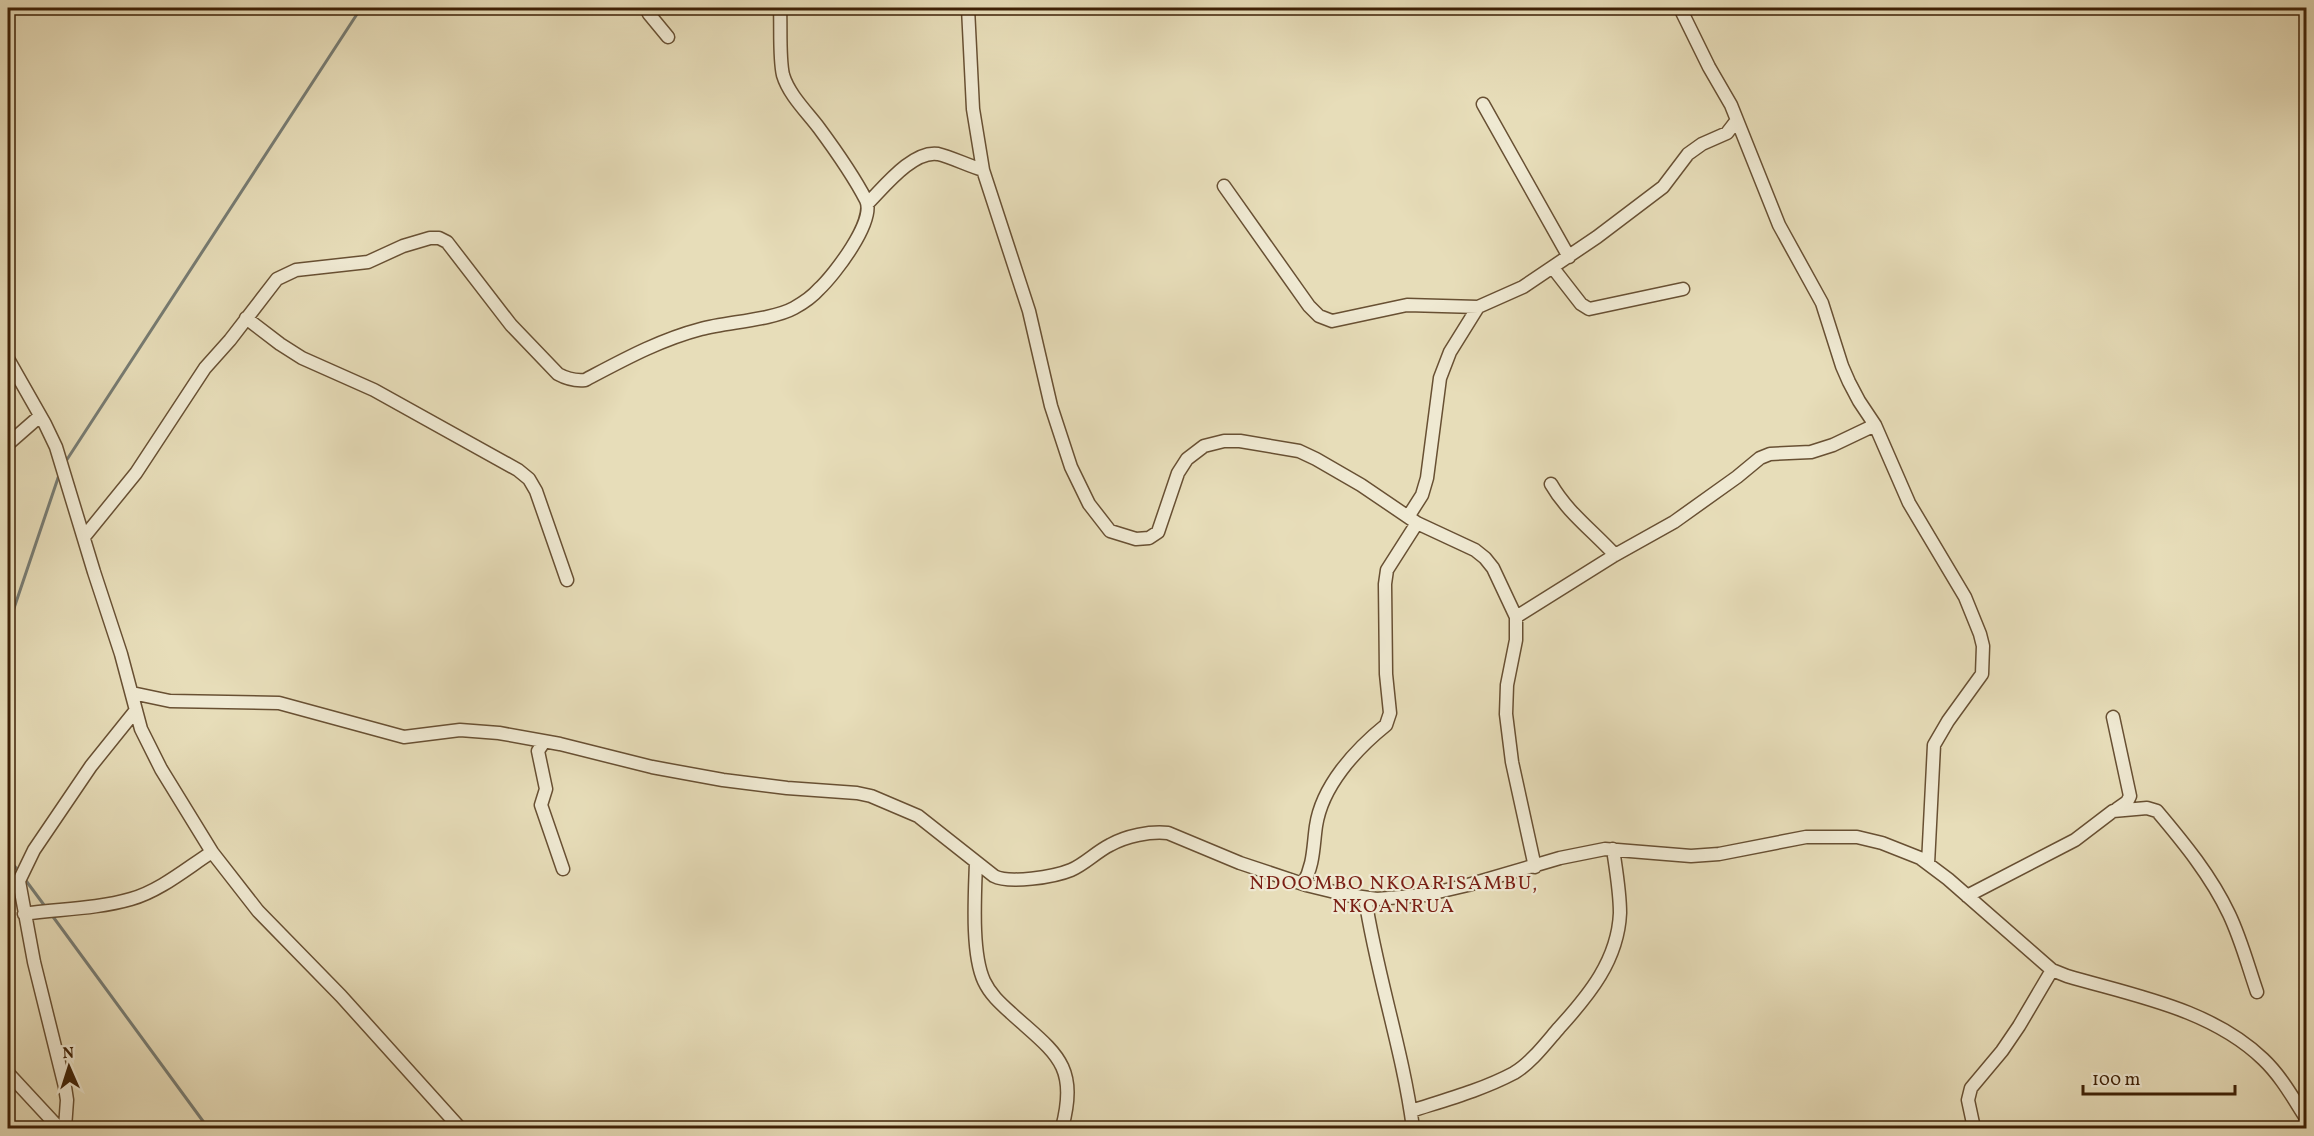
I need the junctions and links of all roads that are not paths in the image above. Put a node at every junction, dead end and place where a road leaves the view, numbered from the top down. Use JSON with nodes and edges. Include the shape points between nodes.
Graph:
{"nodes":[{"id":1,"x":646,"y":8,"type":"edge"},
{"id":2,"x":780,"y":8,"type":"edge"},
{"id":3,"x":968,"y":8,"type":"edge"},
{"id":4,"x":1680,"y":8,"type":"edge"},
{"id":5,"x":668,"y":37,"type":"dead end"},
{"id":6,"x":1483,"y":104,"type":"dead end"},
{"id":7,"x":1737,"y":120,"type":"junction"},
{"id":8,"x":982,"y":170,"type":"junction"},
{"id":9,"x":1224,"y":186,"type":"dead end"},
{"id":10,"x":868,"y":203,"type":"junction"},
{"id":11,"x":1569,"y":256,"type":"junction"},
{"id":12,"x":1553,"y":268,"type":"junction"},
{"id":13,"x":1683,"y":289,"type":"dead end"},
{"id":14,"x":1478,"y":308,"type":"junction"},
{"id":15,"x":246,"y":318,"type":"junction"},
{"id":16,"x":8,"y":360,"type":"edge"},
{"id":17,"x":40,"y":416,"type":"junction"},
{"id":18,"x":1875,"y":425,"type":"junction"},
{"id":19,"x":8,"y":444,"type":"edge"},
{"id":20,"x":1551,"y":484,"type":"dead end"},
{"id":21,"x":1413,"y":520,"type":"junction"},
{"id":22,"x":84,"y":537,"type":"junction"},
{"id":23,"x":1615,"y":555,"type":"junction"},
{"id":24,"x":567,"y":580,"type":"dead end"},
{"id":25,"x":1516,"y":617,"type":"junction"},
{"id":26,"x":132,"y":693,"type":"junction"},
{"id":27,"x":136,"y":710,"type":"junction"},
{"id":28,"x":2113,"y":717,"type":"dead end"},
{"id":29,"x":544,"y":742,"type":"junction"},
{"id":30,"x":2117,"y":809,"type":"junction"},
{"id":31,"x":1613,"y":849,"type":"junction"},
{"id":32,"x":212,"y":852,"type":"junction"},
{"id":33,"x":976,"y":862,"type":"junction"},
{"id":34,"x":1928,"y":864,"type":"junction"},
{"id":35,"x":1535,"y":867,"type":"junction"},
{"id":36,"x":563,"y":869,"type":"dead end"},
{"id":37,"x":1303,"y":884,"type":"junction"},
{"id":38,"x":1967,"y":896,"type":"junction"},
{"id":39,"x":1365,"y":898,"type":"junction"},
{"id":40,"x":24,"y":914,"type":"junction"},
{"id":41,"x":2052,"y":970,"type":"junction"},
{"id":42,"x":2257,"y":992,"type":"dead end"},
{"id":43,"x":8,"y":1073,"type":"edge"},
{"id":44,"x":1411,"y":1112,"type":"junction"},
{"id":45,"x":2307,"y":1118,"type":"edge"},
{"id":46,"x":59,"y":1128,"type":"edge"},
{"id":47,"x":65,"y":1128,"type":"edge"},
{"id":48,"x":460,"y":1128,"type":"edge"},
{"id":49,"x":1062,"y":1128,"type":"edge"},
{"id":50,"x":1413,"y":1128,"type":"edge"},
{"id":51,"x":1974,"y":1128,"type":"edge"}],
"edges":[{"from":1,"to":5,"type":"street"},
{"from":2,"to":10,"type":"street","via":[[781,63],[788,88],[837,152]]},
{"from":3,"to":8,"type":"street","via":[[973,109]]},
{"from":4,"to":7,"type":"street"},
{"from":6,"to":11,"type":"street"},
{"from":7,"to":11,"type":"street","via":[[1726,133],[1688,154],[1663,187]]},
{"from":7,"to":18,"type":"street","via":[[1779,225],[1822,303],[1842,366]]},
{"from":8,"to":10,"type":"street","via":[[943,155],[924,155]]},
{"from":8,"to":21,"type":"street","via":[[1029,311],[1051,406],[1071,467],[1089,504],[1110,531],[1143,540],[1158,532],[1178,472],[1187,459],[1204,446],[1224,441],[1299,451],[1361,485]]},
{"from":9,"to":14,"type":"street","via":[[1286,276],[1325,320],[1407,305]]},
{"from":10,"to":15,"type":"street","via":[[865,223],[844,258],[819,290],[795,308],[662,341],[585,381],[558,374],[489,299],[447,242],[439,238],[420,240],[368,262],[296,270],[270,286]]},
{"from":11,"to":12,"type":"street"},
{"from":12,"to":13,"type":"street","via":[[1589,309]]},
{"from":12,"to":14,"type":"street"},
{"from":14,"to":21,"type":"street","via":[[1450,352],[1440,378],[1427,478]]},
{"from":15,"to":22,"type":"street","via":[[205,368],[136,473]]},
{"from":15,"to":24,"type":"street","via":[[302,358],[374,390],[518,470],[536,491]]},
{"from":16,"to":17,"type":"street"},
{"from":17,"to":19,"type":"street"},
{"from":17,"to":22,"type":"street","via":[[56,447]]},
{"from":18,"to":23,"type":"street","via":[[1811,452],[1760,458],[1674,522]]},
{"from":18,"to":34,"type":"street","via":[[1909,503],[1965,597],[1983,646],[1982,674],[1934,745]]},
{"from":20,"to":23,"type":"street","via":[[1570,511]]},
{"from":21,"to":25,"type":"street","via":[[1485,558]]},
{"from":21,"to":37,"type":"street","via":[[1387,570],[1385,584],[1389,719],[1327,790],[1319,809],[1312,867]]},
{"from":22,"to":26,"type":"street"},
{"from":23,"to":25,"type":"street"},
{"from":25,"to":35,"type":"street","via":[[1506,714],[1512,762]]},
{"from":26,"to":27,"type":"street"},
{"from":26,"to":29,"type":"street","via":[[170,701],[279,703],[404,737],[469,730]]},
{"from":27,"to":32,"type":"street","via":[[152,753]]},
{"from":27,"to":40,"type":"street","via":[[91,766],[26,864],[19,881]]},
{"from":28,"to":30,"type":"street","via":[[2130,795]]},
{"from":29,"to":33,"type":"street","via":[[723,780],[871,796],[918,816]]},
{"from":29,"to":36,"type":"street","via":[[538,751],[546,789],[541,806]]},
{"from":30,"to":38,"type":"street","via":[[2075,840]]},
{"from":30,"to":42,"type":"street","via":[[2157,811],[2188,848],[2229,913]]},
{"from":31,"to":34,"type":"street","via":[[1691,856],[1806,837],[1857,837],[1903,850]]},
{"from":31,"to":35,"type":"street","via":[[1594,850]]},
{"from":31,"to":44,"type":"street","via":[[1620,913],[1607,964],[1595,986],[1516,1072]]},
{"from":32,"to":40,"type":"street","via":[[170,880],[132,898]]},
{"from":32,"to":48,"type":"street","via":[[258,911]]},
{"from":33,"to":37,"type":"street","via":[[1002,880],[1027,879],[1070,871],[1119,840],[1160,832]]},
{"from":33,"to":49,"type":"street","via":[[980,969],[994,998],[1063,1066],[1069,1089]]},
{"from":34,"to":38,"type":"street"},
{"from":35,"to":39,"type":"street","via":[[1425,895]]},
{"from":37,"to":39,"type":"street"},
{"from":38,"to":41,"type":"street"},
{"from":39,"to":44,"type":"street"},
{"from":40,"to":47,"type":"street","via":[[65,1087]]},
{"from":41,"to":45,"type":"street","via":[[2188,1012],[2216,1025],[2274,1071]]},
{"from":41,"to":51,"type":"street","via":[[2014,1033],[1971,1088],[1968,1100]]},
{"from":43,"to":46,"type":"street"},
{"from":44,"to":50,"type":"street"}]}
